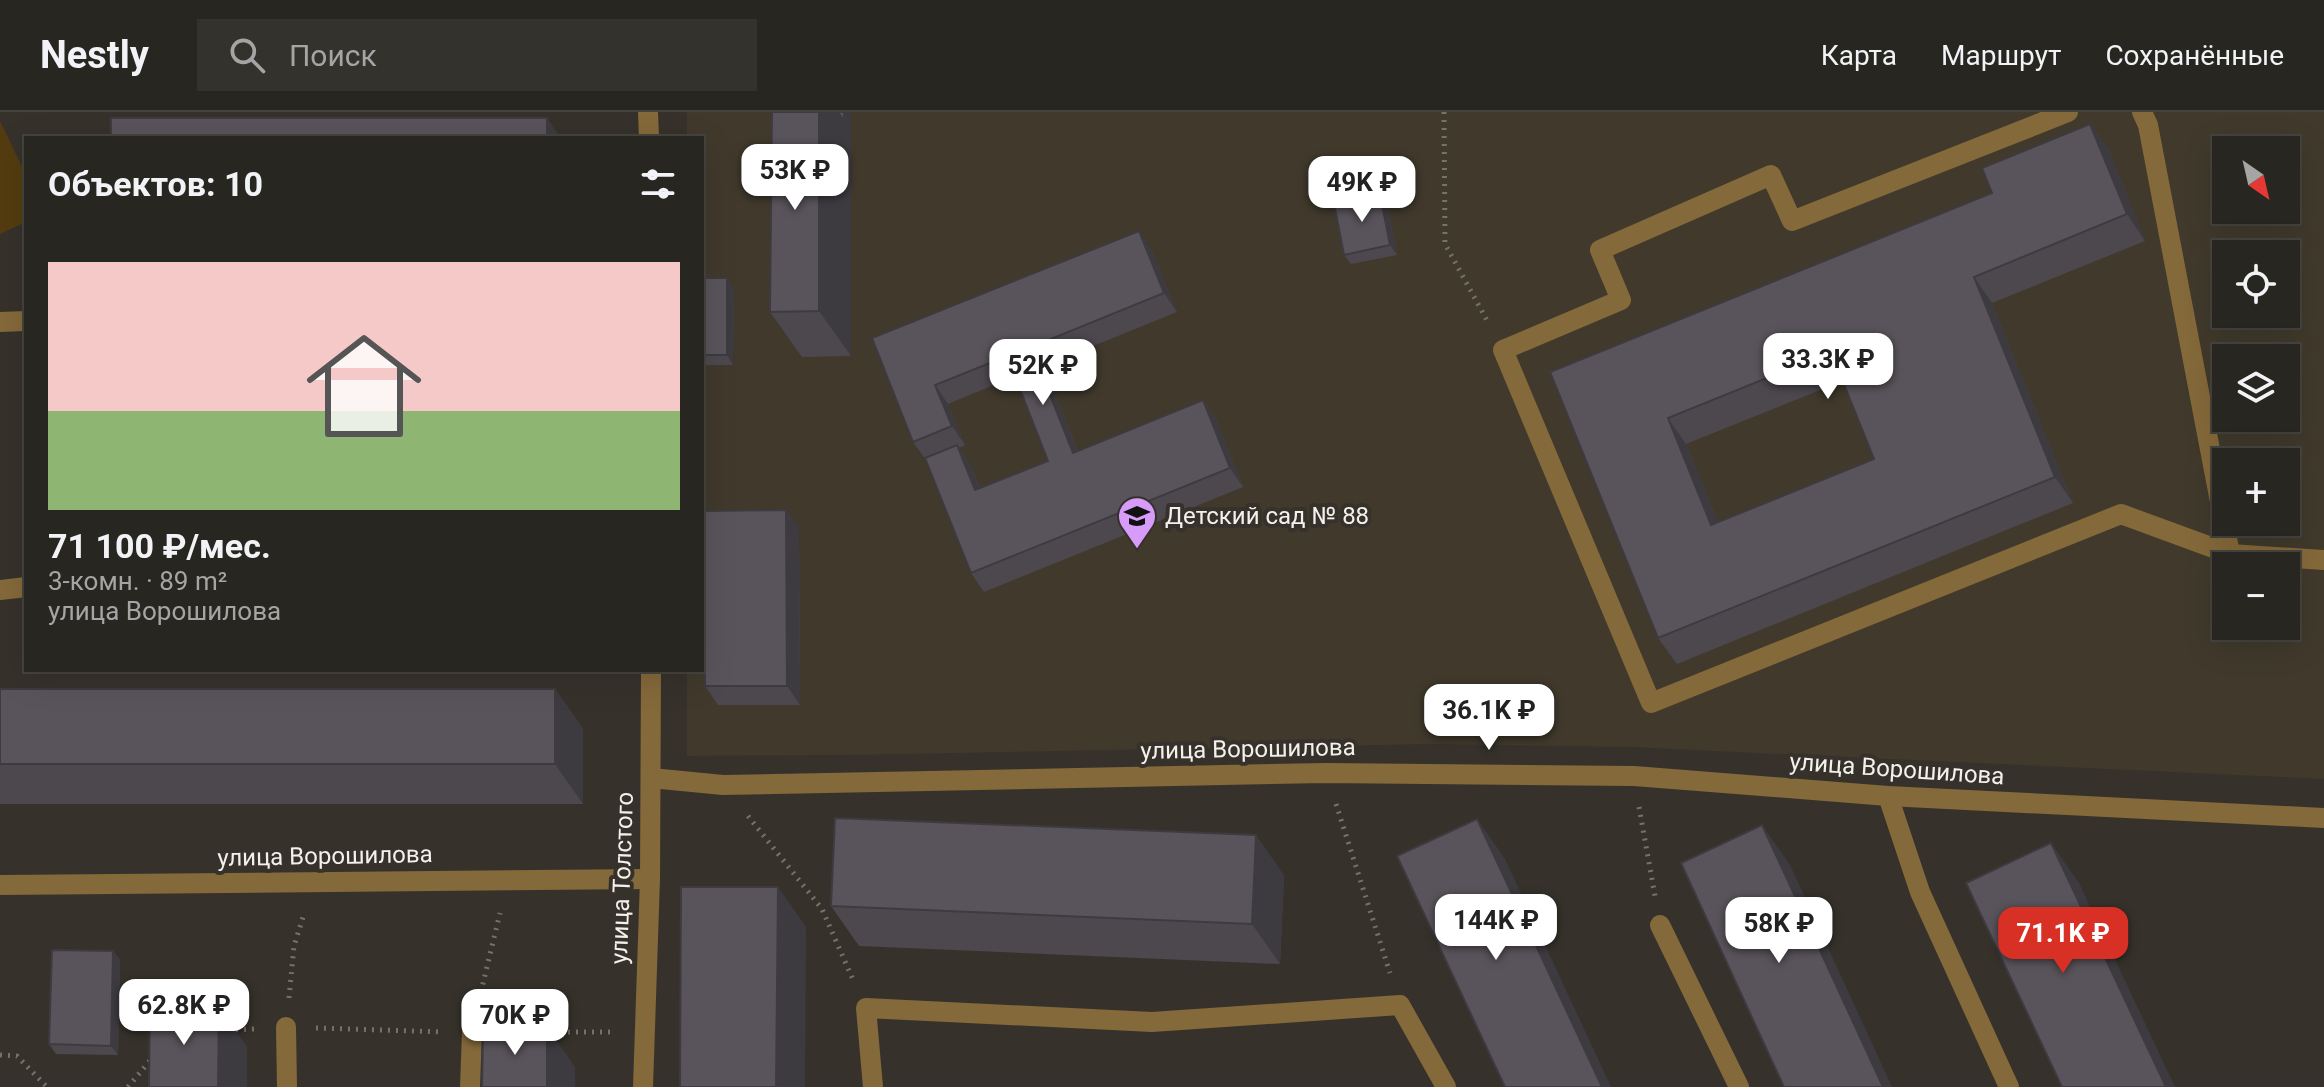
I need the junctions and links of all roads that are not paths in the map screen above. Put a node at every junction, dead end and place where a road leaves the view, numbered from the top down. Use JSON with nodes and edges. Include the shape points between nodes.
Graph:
{"nodes":[{"id":1,"x":648,"y":112,"type":"edge"},
{"id":2,"x":2068,"y":112,"type":"edge"},
{"id":3,"x":2142,"y":112,"type":"edge"},
{"id":4,"x":649,"y":136,"type":"edge"},
{"id":5,"x":24,"y":321,"type":"edge"},
{"id":6,"x":0,"y":322,"type":"edge"},
{"id":7,"x":2225,"y":552,"type":"edge"},
{"id":8,"x":2230,"y":552,"type":"edge"},
{"id":9,"x":2300,"y":558,"type":"edge"},
{"id":10,"x":2324,"y":560,"type":"edge"},
{"id":11,"x":24,"y":587,"type":"edge"},
{"id":12,"x":0,"y":590,"type":"edge"},
{"id":13,"x":651,"y":672,"type":"edge"},
{"id":14,"x":651,"y":778,"type":"junction"},
{"id":15,"x":1888,"y":796,"type":"junction"},
{"id":16,"x":2324,"y":818,"type":"edge"},
{"id":17,"x":650,"y":879,"type":"junction"},
{"id":18,"x":0,"y":885,"type":"edge"},
{"id":19,"x":1660,"y":925,"type":"dead end"},
{"id":20,"x":286,"y":1027,"type":"road end"},
{"id":21,"x":472,"y":1032,"type":"road end"},
{"id":22,"x":287,"y":1087,"type":"edge"},
{"id":23,"x":470,"y":1087,"type":"edge"},
{"id":24,"x":643,"y":1087,"type":"edge"},
{"id":25,"x":873,"y":1087,"type":"edge"},
{"id":26,"x":1446,"y":1087,"type":"edge"},
{"id":27,"x":1739,"y":1087,"type":"edge"},
{"id":28,"x":2009,"y":1087,"type":"edge"}],
"edges":[{"from":1,"to":4,"type":"street"},
{"from":2,"to":7,"type":"street","via":[[1792,221],[1771,175],[1600,250],[1621,300],[1503,350],[1651,703],[2121,514]]},
{"from":3,"to":8,"type":"street"},
{"from":5,"to":6,"type":"street"},
{"from":9,"to":10,"type":"street"},
{"from":11,"to":12,"type":"street"},
{"from":13,"to":14,"type":"street","name":"улица Толстого"},
{"from":14,"to":15,"type":"street","name":"улица Ворошилова","via":[[723,785],[1326,773],[1634,776]]},
{"from":14,"to":17,"type":"street","name":"улица Толстого"},
{"from":15,"to":16,"type":"street","name":"улица Ворошилова"},
{"from":15,"to":28,"type":"street","via":[[1920,892]]},
{"from":17,"to":18,"type":"street","name":"улица Ворошилова"},
{"from":17,"to":24,"type":"street","name":"улица Толстого"},
{"from":19,"to":27,"type":"street"},
{"from":20,"to":22,"type":"street"},
{"from":21,"to":23,"type":"street"},
{"from":25,"to":26,"type":"street","via":[[866,1008],[1152,1022],[1400,1005]]}]}
